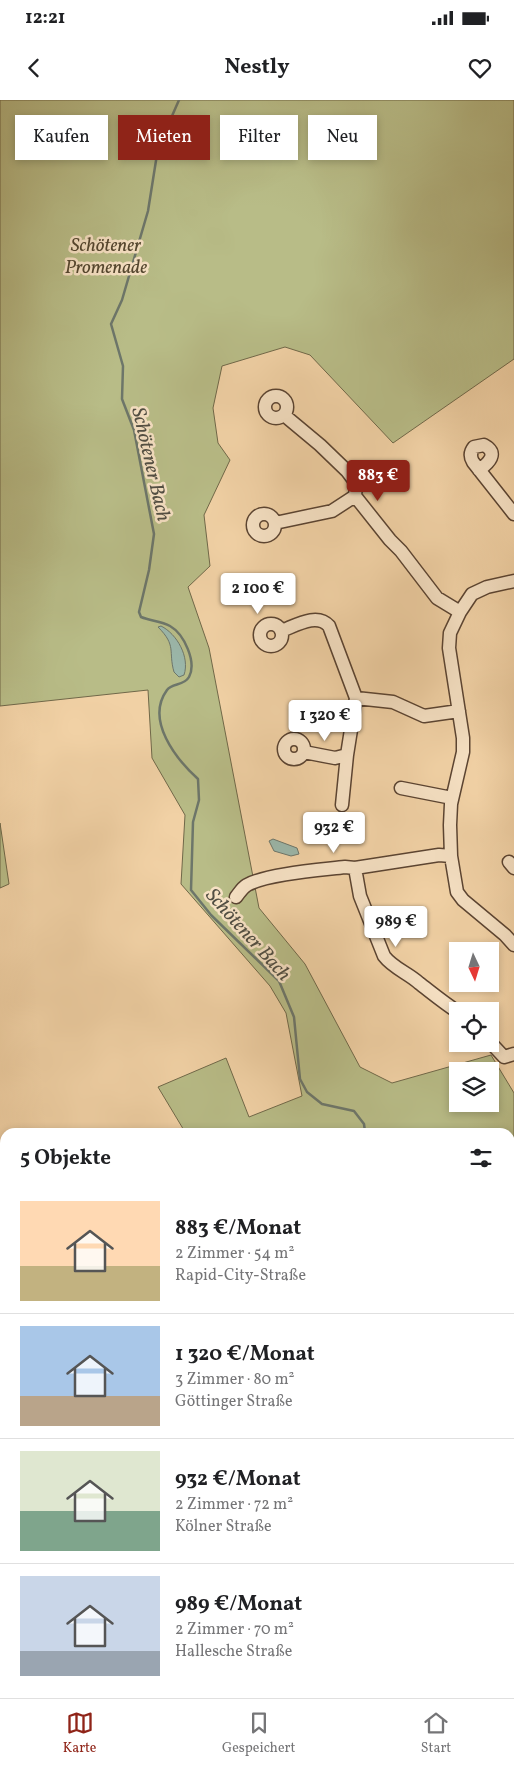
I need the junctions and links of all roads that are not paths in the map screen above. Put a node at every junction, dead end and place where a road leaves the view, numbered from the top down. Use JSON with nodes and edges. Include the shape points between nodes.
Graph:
{"nodes":[{"id":1,"x":284,"y":414,"type":"dead end"},
{"id":2,"x":479,"y":470,"type":"dead end"},
{"id":3,"x":374,"y":474,"type":"dead end"},
{"id":4,"x":356,"y":490,"type":"junction"},
{"id":5,"x":514,"y":514,"type":"edge"},
{"id":6,"x":276,"y":523,"type":"dead end"},
{"id":7,"x":514,"y":580,"type":"edge"},
{"id":8,"x":460,"y":612,"type":"junction"},
{"id":9,"x":281,"y":631,"type":"dead end"},
{"id":10,"x":356,"y":698,"type":"junction"},
{"id":11,"x":459,"y":711,"type":"junction"},
{"id":12,"x":304,"y":752,"type":"dead end"},
{"id":13,"x":347,"y":755,"type":"junction"},
{"id":14,"x":401,"y":788,"type":"dead end"},
{"id":15,"x":452,"y":798,"type":"junction"},
{"id":16,"x":342,"y":806,"type":"dead end"},
{"id":17,"x":451,"y":856,"type":"junction"},
{"id":18,"x":355,"y":868,"type":"junction"},
{"id":19,"x":236,"y":897,"type":"dead end"},
{"id":20,"x":514,"y":946,"type":"edge"},
{"id":21,"x":449,"y":1006,"type":"edge"},
{"id":22,"x":499,"y":1052,"type":"edge"},
{"id":23,"x":514,"y":1054,"type":"edge"}],
"edges":[{"from":1,"to":4,"type":"street","via":[[334,458],[353,479]]},
{"from":2,"to":5,"type":"street"},
{"from":3,"to":4,"type":"street"},
{"from":4,"to":6,"type":"street","via":[[332,511]]},
{"from":4,"to":8,"type":"street","via":[[437,598]]},
{"from":7,"to":8,"type":"street","via":[[472,594]]},
{"from":8,"to":11,"type":"street","via":[[450,633],[449,648]]},
{"from":9,"to":10,"type":"street","via":[[315,619],[324,621],[329,626]]},
{"from":10,"to":11,"type":"street","via":[[393,702],[424,716]]},
{"from":10,"to":13,"type":"street"},
{"from":11,"to":15,"type":"street","via":[[463,752]]},
{"from":12,"to":13,"type":"street","via":[[335,758]]},
{"from":13,"to":16,"type":"street"},
{"from":14,"to":15,"type":"street"},
{"from":15,"to":17,"type":"street"},
{"from":17,"to":18,"type":"street"},
{"from":17,"to":20,"type":"street","via":[[457,892]]},
{"from":18,"to":19,"type":"street","via":[[335,868],[258,881],[242,889]]},
{"from":18,"to":21,"type":"street","via":[[360,896],[384,956]]},
{"from":22,"to":23,"type":"street","via":[[504,1057]]}]}
